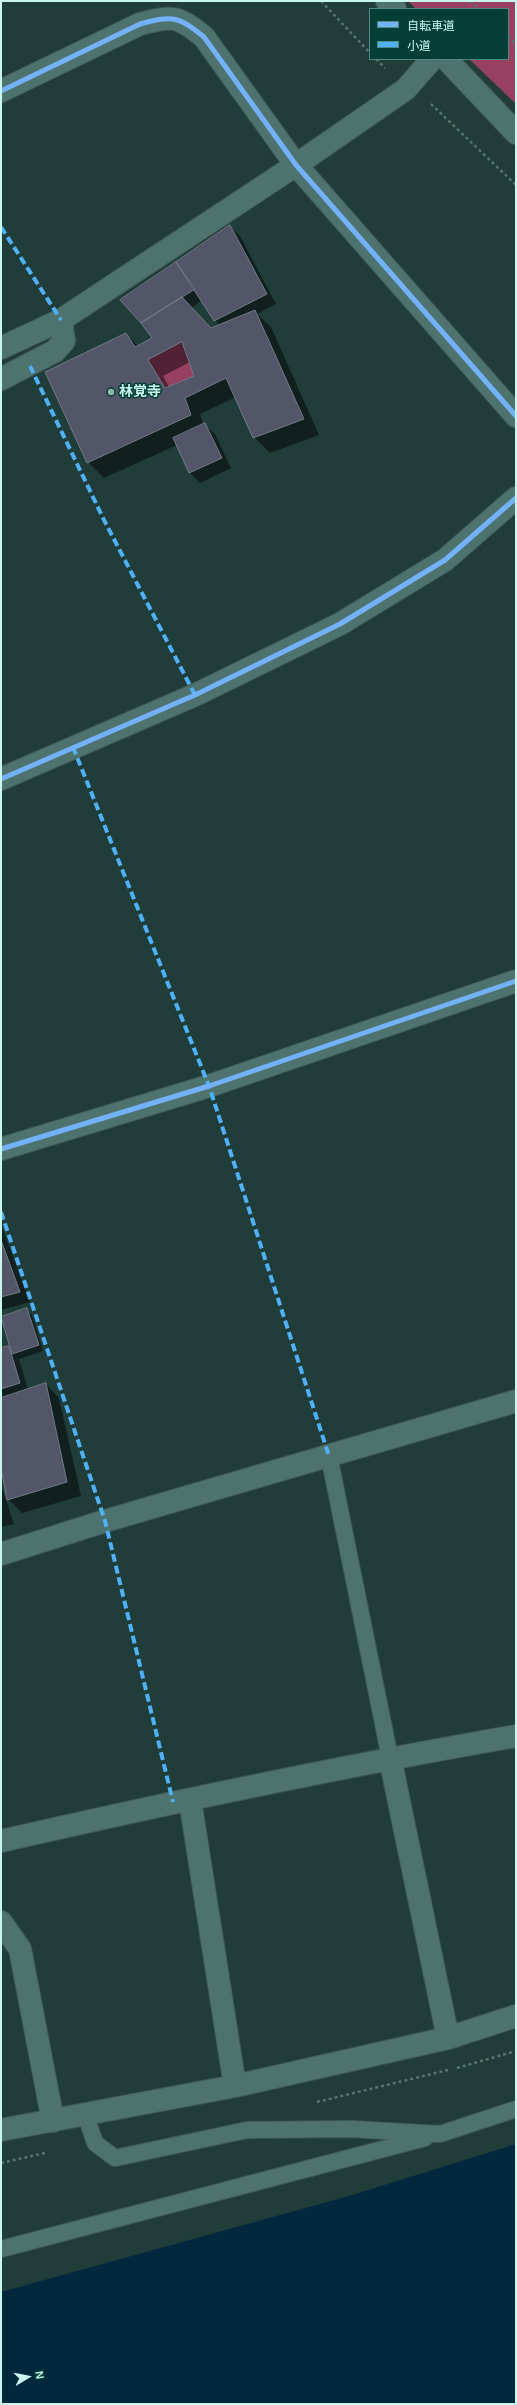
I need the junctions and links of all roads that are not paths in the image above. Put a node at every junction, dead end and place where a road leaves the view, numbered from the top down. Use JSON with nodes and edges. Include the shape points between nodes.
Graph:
{"nodes":[{"id":1,"x":431,"y":60,"type":"edge"},
{"id":2,"x":447,"y":60,"type":"edge"},
{"id":3,"x":1,"y":91,"type":"edge"},
{"id":4,"x":516,"y":133,"type":"edge"},
{"id":5,"x":296,"y":165,"type":"junction"},
{"id":6,"x":61,"y":320,"type":"junction"},
{"id":7,"x":1,"y":348,"type":"edge"},
{"id":8,"x":1,"y":379,"type":"edge"},
{"id":9,"x":516,"y":416,"type":"edge"},
{"id":10,"x":516,"y":498,"type":"edge"},
{"id":11,"x":1,"y":779,"type":"edge"},
{"id":12,"x":516,"y":981,"type":"edge"},
{"id":13,"x":1,"y":1149,"type":"edge"},
{"id":14,"x":516,"y":1401,"type":"edge"},
{"id":15,"x":329,"y":1456,"type":"junction"},
{"id":16,"x":1,"y":1554,"type":"edge"},
{"id":17,"x":516,"y":1736,"type":"edge"},
{"id":18,"x":390,"y":1758,"type":"junction"},
{"id":19,"x":190,"y":1800,"type":"junction"},
{"id":20,"x":1,"y":1841,"type":"edge"},
{"id":21,"x":1,"y":1922,"type":"edge"},
{"id":22,"x":516,"y":2016,"type":"edge"},
{"id":23,"x":448,"y":2038,"type":"junction"},
{"id":24,"x":235,"y":2086,"type":"junction"},
{"id":25,"x":516,"y":2109,"type":"edge"},
{"id":26,"x":86,"y":2116,"type":"junction"},
{"id":27,"x":53,"y":2121,"type":"junction"},
{"id":28,"x":1,"y":2130,"type":"edge"},
{"id":29,"x":440,"y":2134,"type":"junction"},
{"id":30,"x":1,"y":2249,"type":"edge"}],
"edges":[{"from":1,"to":5,"type":"street","via":[[406,89]]},
{"from":2,"to":4,"type":"street"},
{"from":3,"to":5,"type":"street","via":[[140,24],[163,18],[184,21],[204,37]]},
{"from":5,"to":6,"type":"street"},
{"from":5,"to":9,"type":"street"},
{"from":6,"to":7,"type":"street"},
{"from":6,"to":8,"type":"street","via":[[64,341],[55,351]]},
{"from":10,"to":11,"type":"street","via":[[445,560],[340,624],[195,694]]},
{"from":12,"to":13,"type":"street","via":[[209,1086]]},
{"from":14,"to":15,"type":"street"},
{"from":15,"to":16,"type":"street"},
{"from":15,"to":18,"type":"lane"},
{"from":17,"to":18,"type":"street"},
{"from":18,"to":19,"type":"street"},
{"from":18,"to":23,"type":"street"},
{"from":19,"to":20,"type":"street"},
{"from":19,"to":24,"type":"street"},
{"from":21,"to":27,"type":"street","via":[[20,1949]]},
{"from":22,"to":23,"type":"street"},
{"from":23,"to":24,"type":"street"},
{"from":24,"to":26,"type":"street"},
{"from":25,"to":29,"type":"lane"},
{"from":26,"to":27,"type":"street"},
{"from":26,"to":29,"type":"lane","via":[[95,2143],[115,2158],[247,2130],[351,2129]]},
{"from":27,"to":28,"type":"street"},
{"from":29,"to":30,"type":"lane"}]}
